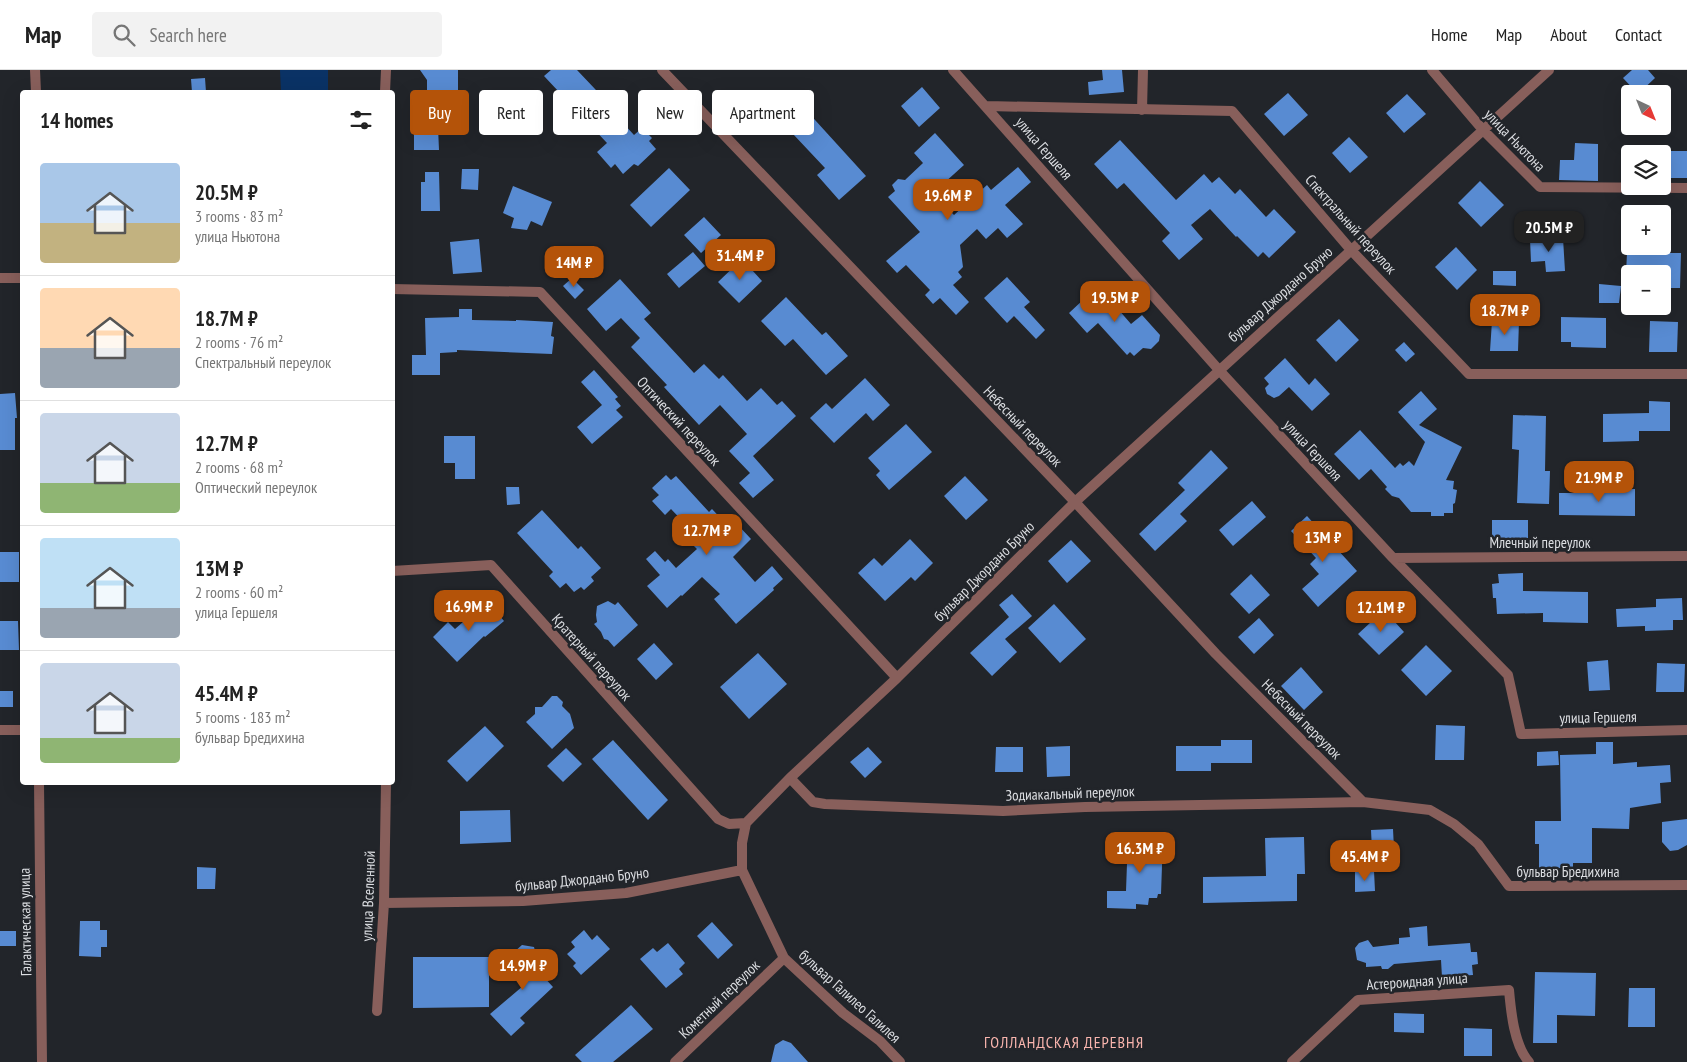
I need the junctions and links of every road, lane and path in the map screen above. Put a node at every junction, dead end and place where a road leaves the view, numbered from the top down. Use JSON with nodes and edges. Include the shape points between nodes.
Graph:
{"nodes":[{"id":1,"x":35,"y":70,"type":"edge"},
{"id":2,"x":386,"y":70,"type":"edge"},
{"id":3,"x":662,"y":70,"type":"edge"},
{"id":4,"x":953,"y":70,"type":"edge"},
{"id":5,"x":1143,"y":70,"type":"edge"},
{"id":6,"x":1432,"y":70,"type":"edge"},
{"id":7,"x":1549,"y":70,"type":"edge"},
{"id":8,"x":36,"y":90,"type":"edge"},
{"id":9,"x":385,"y":90,"type":"edge"},
{"id":10,"x":986,"y":106,"type":"junction"},
{"id":11,"x":1142,"y":110,"type":"junction"},
{"id":12,"x":1483,"y":130,"type":"junction"},
{"id":13,"x":1687,"y":188,"type":"edge"},
{"id":14,"x":1351,"y":250,"type":"junction"},
{"id":15,"x":0,"y":278,"type":"edge"},
{"id":16,"x":20,"y":278,"type":"edge"},
{"id":17,"x":395,"y":288,"type":"edge"},
{"id":18,"x":1219,"y":370,"type":"junction"},
{"id":19,"x":1687,"y":374,"type":"edge"},
{"id":20,"x":1075,"y":502,"type":"junction"},
{"id":21,"x":1687,"y":556,"type":"edge"},
{"id":22,"x":1393,"y":558,"type":"junction"},
{"id":23,"x":395,"y":571,"type":"edge"},
{"id":24,"x":897,"y":678,"type":"junction"},
{"id":25,"x":0,"y":730,"type":"edge"},
{"id":26,"x":20,"y":730,"type":"edge"},
{"id":27,"x":1687,"y":730,"type":"edge"},
{"id":28,"x":790,"y":778,"type":"junction"},
{"id":29,"x":39,"y":785,"type":"edge"},
{"id":30,"x":386,"y":785,"type":"edge"},
{"id":31,"x":1363,"y":802,"type":"junction"},
{"id":32,"x":746,"y":823,"type":"junction"},
{"id":33,"x":742,"y":870,"type":"junction"},
{"id":34,"x":1687,"y":885,"type":"edge"},
{"id":35,"x":384,"y":903,"type":"junction"},
{"id":36,"x":784,"y":958,"type":"junction"},
{"id":37,"x":377,"y":1012,"type":"dead end"},
{"id":38,"x":42,"y":1062,"type":"edge"},
{"id":39,"x":676,"y":1062,"type":"edge"},
{"id":40,"x":900,"y":1062,"type":"edge"},
{"id":41,"x":1292,"y":1062,"type":"edge"},
{"id":42,"x":1529,"y":1062,"type":"edge"}],
"edges":[{"from":1,"to":8,"type":"street"},
{"from":2,"to":9,"type":"street"},
{"from":3,"to":20,"type":"street","name":"Небесный переулок"},
{"from":4,"to":10,"type":"street","name":"улица Гершеля"},
{"from":5,"to":11,"type":"street"},
{"from":6,"to":12,"type":"street","name":"улица Ньютона"},
{"from":7,"to":12,"type":"street","name":"бульвар Джордано Бруно"},
{"from":10,"to":11,"type":"street","name":"Спектральный переулок"},
{"from":10,"to":18,"type":"street","name":"улица Гершеля"},
{"from":11,"to":14,"type":"street","name":"Спектральный переулок","via":[[1232,111]]},
{"from":12,"to":13,"type":"street","name":"улица Ньютона","via":[[1540,187]]},
{"from":12,"to":14,"type":"street","name":"бульвар Джордано Бруно"},
{"from":14,"to":18,"type":"street","name":"бульвар Джордано Бруно"},
{"from":14,"to":19,"type":"street","name":"Спектральный переулок","via":[[1469,374]]},
{"from":15,"to":16,"type":"street"},
{"from":17,"to":24,"type":"street","name":"Оптический переулок","via":[[540,292]]},
{"from":18,"to":20,"type":"street","name":"бульвар Джордано Бруно"},
{"from":18,"to":22,"type":"street","name":"улица Гершеля"},
{"from":20,"to":24,"type":"street","name":"бульвар Джордано Бруно"},
{"from":20,"to":31,"type":"street","name":"Небесный переулок","via":[[1216,654]]},
{"from":21,"to":22,"type":"street","name":"Млечный переулок"},
{"from":22,"to":27,"type":"street","name":"улица Гершеля","via":[[1508,675],[1521,734]]},
{"from":23,"to":32,"type":"street","name":"Кратерный переулок","via":[[491,565],[718,819],[729,824]]},
{"from":24,"to":28,"type":"street","name":"бульвар Джордано Бруно"},
{"from":25,"to":26,"type":"street"},
{"from":28,"to":31,"type":"street","name":"Зодиакальный переулок","via":[[813,802],[825,804],[1003,811]]},
{"from":28,"to":32,"type":"street","name":"бульвар Джордано Бруно"},
{"from":29,"to":38,"type":"street","name":"Галактическая улица"},
{"from":30,"to":35,"type":"street","name":"улица Вселенной"},
{"from":31,"to":34,"type":"street","name":"бульвар Бредихина","via":[[1430,810],[1478,844],[1509,886]]},
{"from":32,"to":33,"type":"street"},
{"from":33,"to":35,"type":"street","name":"бульвар Джордано Бруно","via":[[626,893],[523,901]]},
{"from":33,"to":36,"type":"street","name":"бульвар Галилео Галилея"},
{"from":35,"to":37,"type":"street","name":"улица Вселенной"},
{"from":36,"to":39,"type":"street","name":"Кометный переулок"},
{"from":36,"to":40,"type":"street","name":"бульвар Галилео Галилея"},
{"from":41,"to":42,"type":"street","name":"Астероидная улица","via":[[1358,1000],[1509,990],[1511,1019]]}]}
